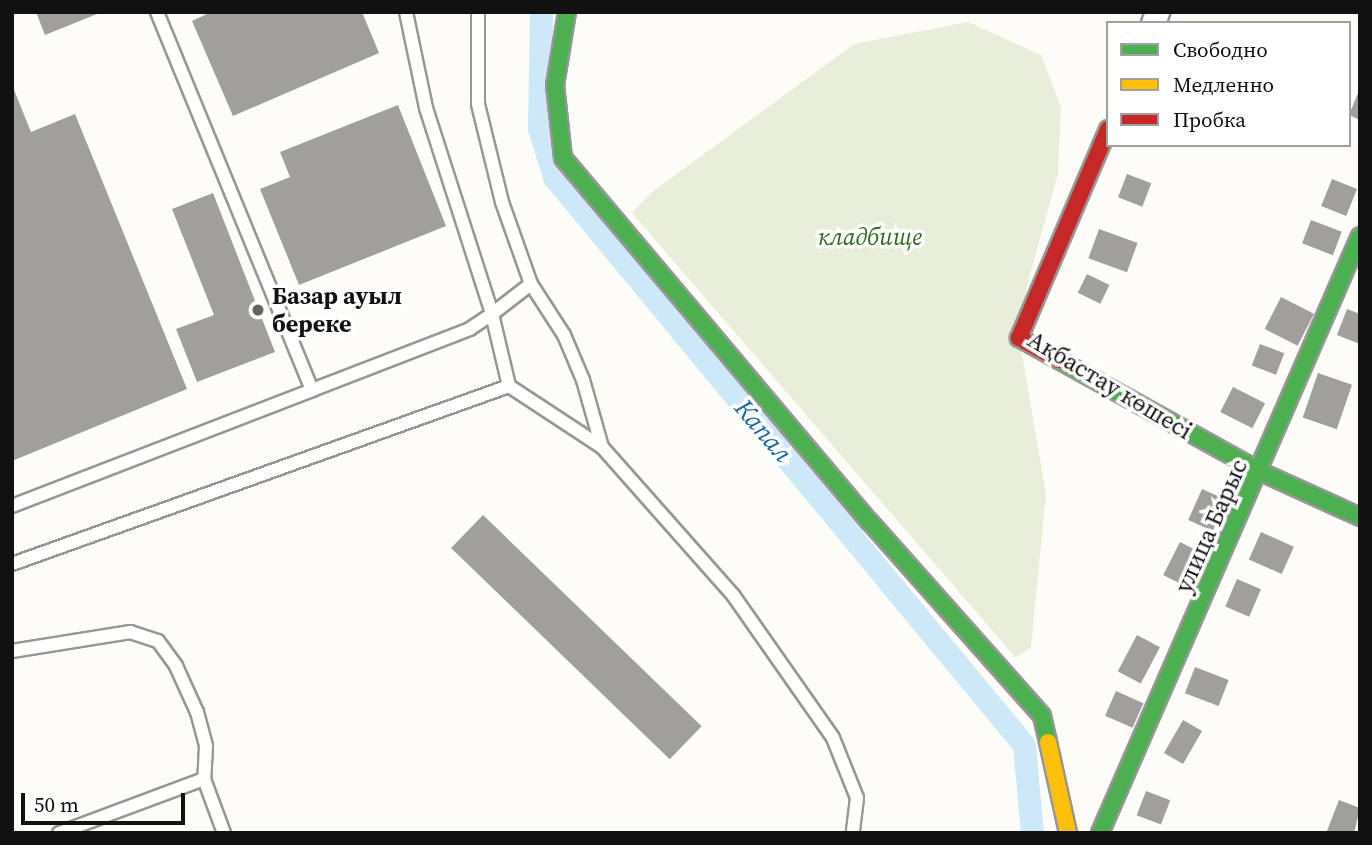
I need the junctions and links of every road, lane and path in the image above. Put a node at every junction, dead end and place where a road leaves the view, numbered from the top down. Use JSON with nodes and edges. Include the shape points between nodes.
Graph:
{"nodes":[{"id":1,"x":157,"y":12,"type":"edge"},
{"id":2,"x":405,"y":12,"type":"edge"},
{"id":3,"x":478,"y":12,"type":"edge"},
{"id":4,"x":567,"y":12,"type":"edge"},
{"id":5,"x":1106,"y":134,"type":"edge"},
{"id":6,"x":1360,"y":236,"type":"edge"},
{"id":7,"x":531,"y":284,"type":"junction"},
{"id":8,"x":492,"y":314,"type":"junction"},
{"id":9,"x":509,"y":386,"type":"junction"},
{"id":10,"x":312,"y":390,"type":"junction"},
{"id":11,"x":602,"y":447,"type":"junction"},
{"id":12,"x":1261,"y":472,"type":"junction"},
{"id":13,"x":12,"y":506,"type":"edge"},
{"id":14,"x":1360,"y":517,"type":"edge"},
{"id":15,"x":12,"y":564,"type":"edge"},
{"id":16,"x":12,"y":651,"type":"edge"},
{"id":17,"x":204,"y":779,"type":"junction"},
{"id":18,"x":59,"y":833,"type":"edge"},
{"id":19,"x":224,"y":833,"type":"edge"},
{"id":20,"x":853,"y":833,"type":"edge"},
{"id":21,"x":1068,"y":833,"type":"edge"},
{"id":22,"x":1100,"y":833,"type":"edge"}],
"edges":[{"from":1,"to":10,"type":"lane"},
{"from":2,"to":8,"type":"lane","via":[[426,108]]},
{"from":3,"to":7,"type":"lane","via":[[478,104],[502,202]]},
{"from":4,"to":21,"type":"street","via":[[555,85],[563,158],[1042,716]]},
{"from":5,"to":12,"type":"street","name":"Ақбастау көшесі","via":[[1019,338]]},
{"from":6,"to":12,"type":"street","name":"улица Барыс"},
{"from":7,"to":8,"type":"lane"},
{"from":7,"to":11,"type":"lane","via":[[564,335],[583,380]]},
{"from":8,"to":9,"type":"lane"},
{"from":8,"to":10,"type":"lane","via":[[470,329]]},
{"from":9,"to":11,"type":"lane"},
{"from":9,"to":15,"type":"lane"},
{"from":10,"to":13,"type":"lane"},
{"from":11,"to":20,"type":"lane","via":[[733,595],[833,738],[857,798]]},
{"from":12,"to":14,"type":"street","name":"Ақбастау көшесі"},
{"from":12,"to":22,"type":"street","name":"улица Барыс"},
{"from":16,"to":17,"type":"lane","via":[[130,632],[158,641],[176,666],[197,712],[206,746]]},
{"from":17,"to":18,"type":"lane"},
{"from":17,"to":19,"type":"lane"}]}
